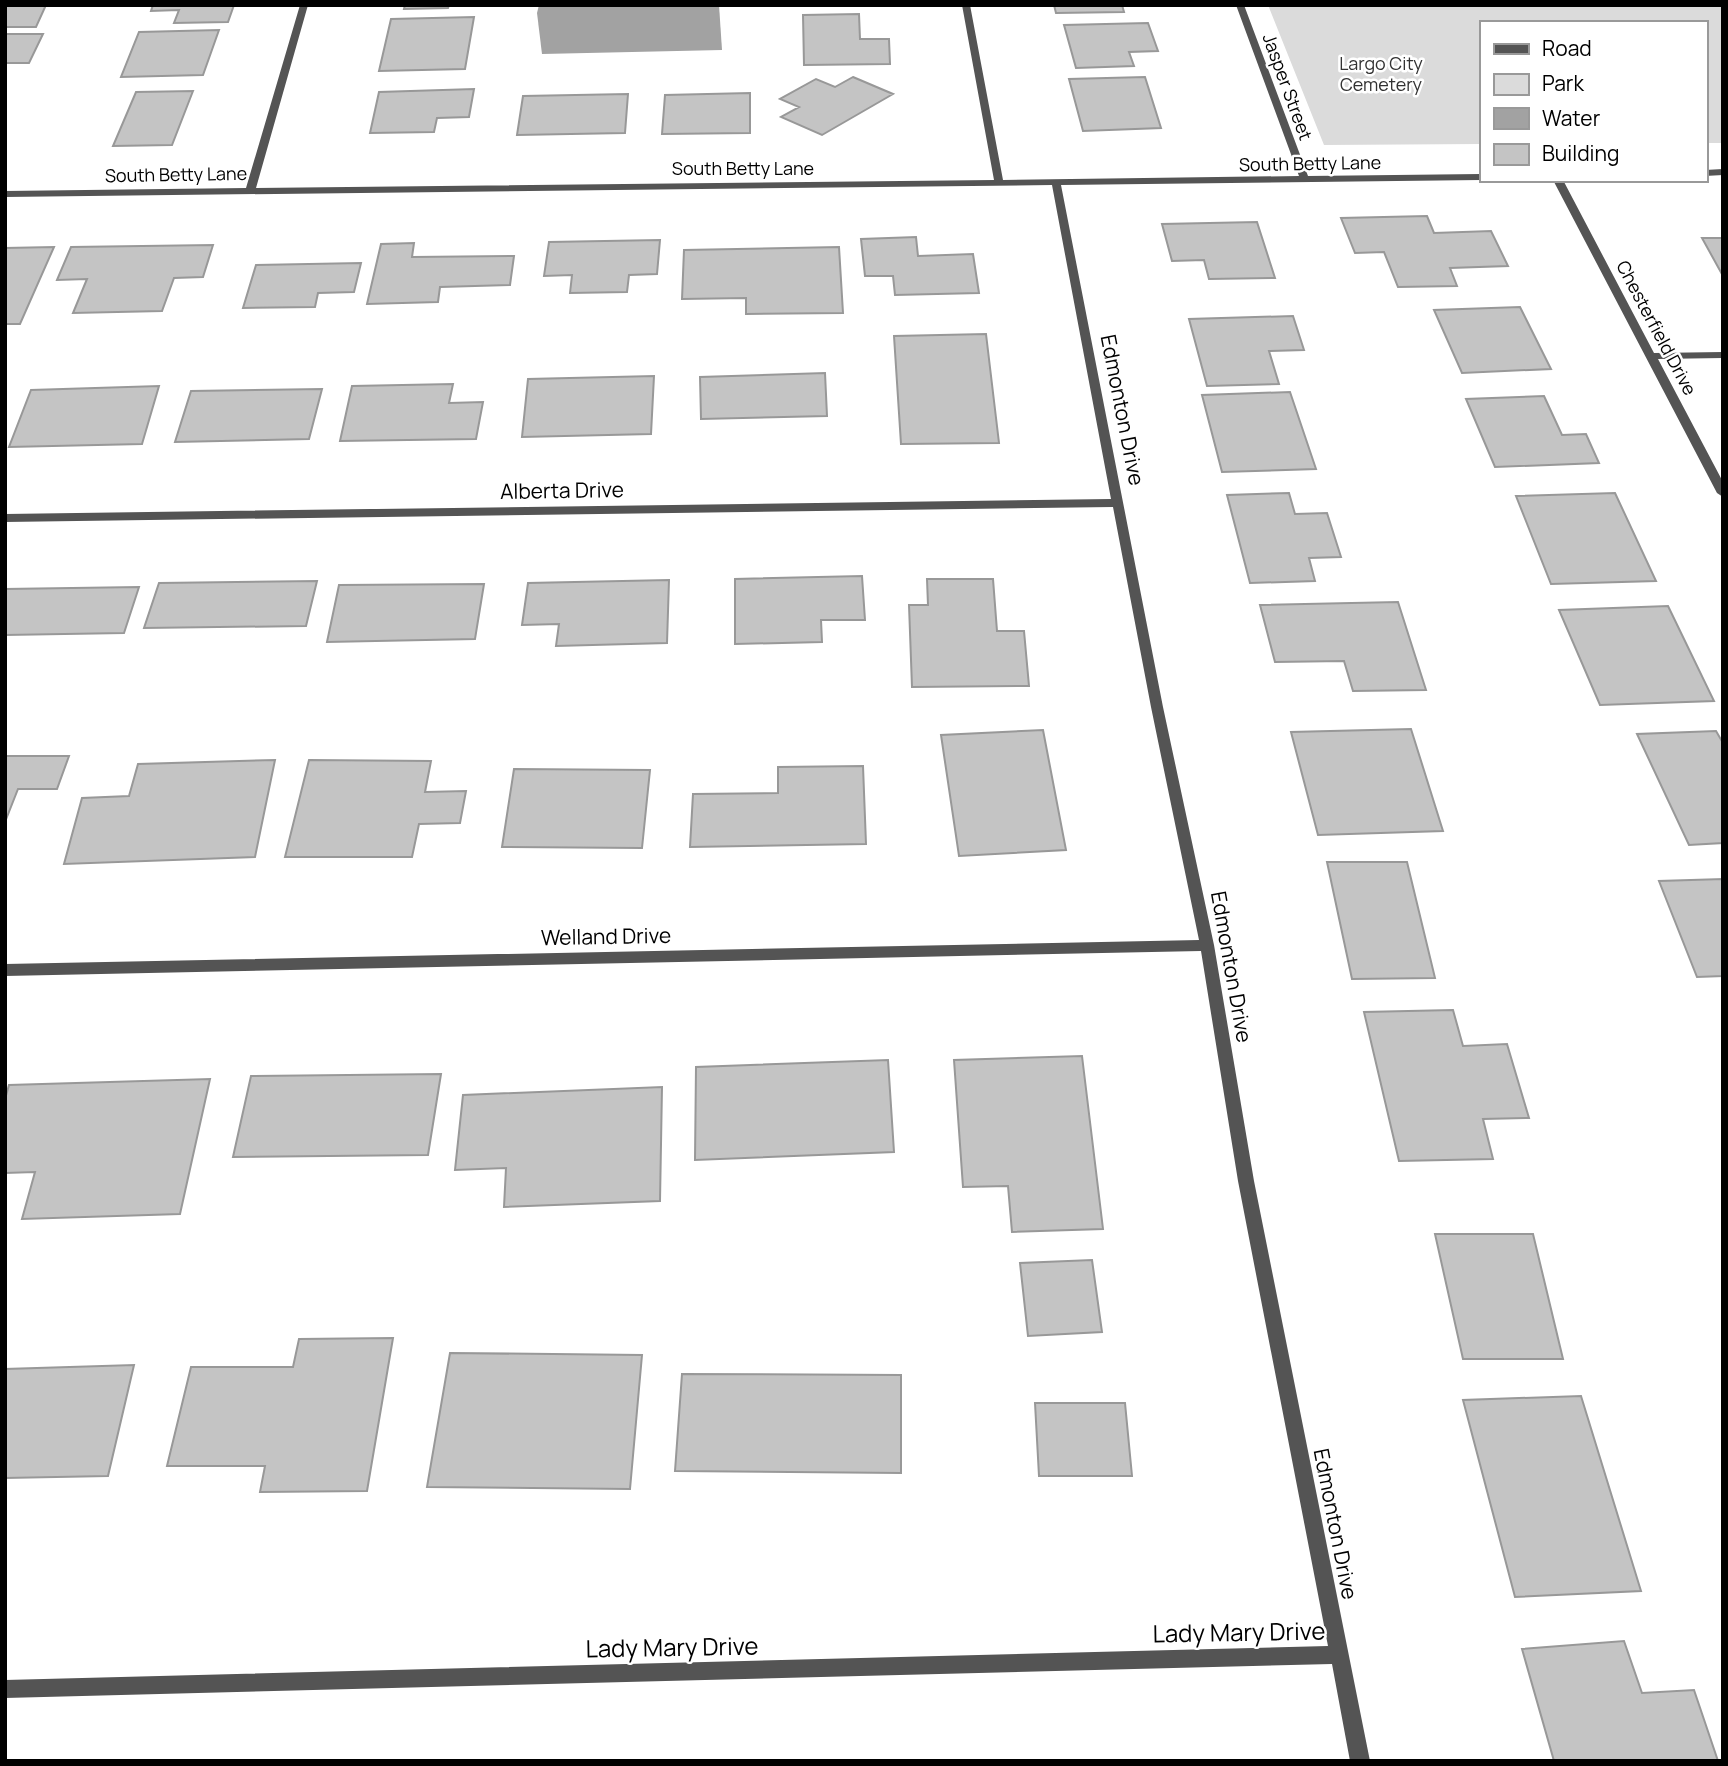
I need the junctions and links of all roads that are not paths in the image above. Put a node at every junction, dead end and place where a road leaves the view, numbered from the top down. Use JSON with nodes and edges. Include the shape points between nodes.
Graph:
{"nodes":[{"id":1,"x":304,"y":5,"type":"edge"},
{"id":2,"x":966,"y":5,"type":"edge"},
{"id":3,"x":1240,"y":5,"type":"edge"},
{"id":4,"x":1480,"y":177,"type":"edge"},
{"id":5,"x":1305,"y":180,"type":"junction"},
{"id":6,"x":1056,"y":182,"type":"junction"},
{"id":7,"x":1559,"y":182,"type":"edge"},
{"id":8,"x":999,"y":183,"type":"junction"},
{"id":9,"x":251,"y":189,"type":"junction"},
{"id":10,"x":5,"y":194,"type":"edge"},
{"id":11,"x":1723,"y":355,"type":"edge"},
{"id":12,"x":1651,"y":356,"type":"junction"},
{"id":13,"x":1723,"y":493,"type":"edge"},
{"id":14,"x":1119,"y":503,"type":"junction"},
{"id":15,"x":5,"y":518,"type":"edge"},
{"id":16,"x":1207,"y":946,"type":"junction"},
{"id":17,"x":5,"y":970,"type":"edge"},
{"id":18,"x":1339,"y":1655,"type":"junction"},
{"id":19,"x":5,"y":1689,"type":"edge"},
{"id":20,"x":1360,"y":1761,"type":"edge"}],
"edges":[{"from":1,"to":9,"type":"street"},
{"from":2,"to":8,"type":"street"},
{"from":3,"to":5,"type":"street","name":"Jasper Street"},
{"from":4,"to":5,"type":"street","name":"South Betty Lane"},
{"from":5,"to":6,"type":"street","name":"South Betty Lane"},
{"from":6,"to":8,"type":"street","name":"South Betty Lane"},
{"from":6,"to":14,"type":"street","name":"Edmonton Drive"},
{"from":7,"to":12,"type":"street","name":"Chesterfield Drive"},
{"from":8,"to":9,"type":"street","name":"South Betty Lane"},
{"from":9,"to":10,"type":"street","name":"South Betty Lane"},
{"from":11,"to":12,"type":"street"},
{"from":12,"to":13,"type":"street","name":"Chesterfield Drive"},
{"from":14,"to":15,"type":"street","name":"Alberta Drive"},
{"from":14,"to":16,"type":"street","name":"Edmonton Drive"},
{"from":16,"to":17,"type":"street","name":"Welland Drive"},
{"from":16,"to":18,"type":"street","name":"Edmonton Drive","via":[[1246,1181]]},
{"from":18,"to":19,"type":"street","name":"Lady Mary Drive"},
{"from":18,"to":20,"type":"street","name":"Edmonton Drive"}]}
